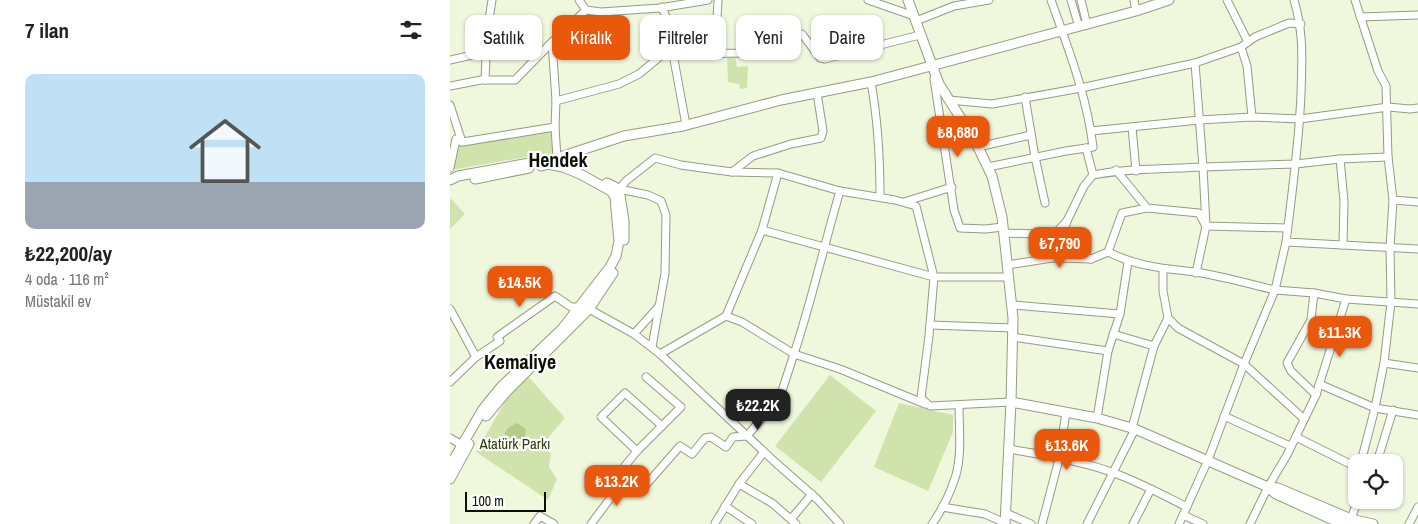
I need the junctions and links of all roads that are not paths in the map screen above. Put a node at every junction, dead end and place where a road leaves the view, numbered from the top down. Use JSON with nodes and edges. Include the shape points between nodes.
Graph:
{"nodes":[{"id":1,"x":492,"y":0,"type":"edge"},
{"id":2,"x":579,"y":0,"type":"edge"},
{"id":3,"x":708,"y":0,"type":"edge"},
{"id":4,"x":718,"y":0,"type":"edge"},
{"id":5,"x":868,"y":0,"type":"edge"},
{"id":6,"x":908,"y":0,"type":"edge"},
{"id":7,"x":989,"y":0,"type":"edge"},
{"id":8,"x":1051,"y":0,"type":"edge"},
{"id":9,"x":1071,"y":0,"type":"edge"},
{"id":10,"x":1081,"y":0,"type":"edge"},
{"id":11,"x":1134,"y":0,"type":"edge"},
{"id":12,"x":1169,"y":0,"type":"edge"},
{"id":13,"x":1227,"y":0,"type":"edge"},
{"id":14,"x":1294,"y":0,"type":"edge"},
{"id":15,"x":1355,"y":0,"type":"edge"},
{"id":16,"x":695,"y":1,"type":"edge"},
{"id":17,"x":662,"y":7,"type":"junction"},
{"id":18,"x":586,"y":10,"type":"junction"},
{"id":19,"x":1136,"y":11,"type":"junction"},
{"id":20,"x":490,"y":15,"type":"edge"},
{"id":21,"x":581,"y":15,"type":"edge"},
{"id":22,"x":665,"y":15,"type":"edge"},
{"id":23,"x":717,"y":15,"type":"edge"},
{"id":24,"x":1418,"y":15,"type":"edge"},
{"id":25,"x":1360,"y":17,"type":"junction"},
{"id":26,"x":915,"y":19,"type":"junction"},
{"id":27,"x":1301,"y":24,"type":"junction"},
{"id":28,"x":1083,"y":26,"type":"junction"},
{"id":29,"x":1062,"y":32,"type":"junction"},
{"id":30,"x":920,"y":35,"type":"junction"},
{"id":31,"x":552,"y":42,"type":"edge"},
{"id":32,"x":1248,"y":42,"type":"junction"},
{"id":33,"x":1241,"y":47,"type":"junction"},
{"id":34,"x":726,"y":54,"type":"edge"},
{"id":35,"x":465,"y":57,"type":"edge"},
{"id":36,"x":450,"y":60,"type":"edge"},
{"id":37,"x":486,"y":60,"type":"edge"},
{"id":38,"x":553,"y":60,"type":"edge"},
{"id":39,"x":656,"y":60,"type":"edge"},
{"id":40,"x":675,"y":60,"type":"edge"},
{"id":41,"x":1194,"y":63,"type":"junction"},
{"id":42,"x":933,"y":66,"type":"junction"},
{"id":43,"x":485,"y":80,"type":"junction"},
{"id":44,"x":871,"y":82,"type":"junction"},
{"id":45,"x":450,"y":86,"type":"edge"},
{"id":46,"x":1081,"y":88,"type":"junction"},
{"id":47,"x":816,"y":93,"type":"junction"},
{"id":48,"x":1025,"y":97,"type":"junction"},
{"id":49,"x":949,"y":100,"type":"junction"},
{"id":50,"x":556,"y":101,"type":"junction"},
{"id":51,"x":450,"y":105,"type":"edge"},
{"id":52,"x":1388,"y":107,"type":"junction"},
{"id":53,"x":1418,"y":108,"type":"edge"},
{"id":54,"x":1252,"y":117,"type":"junction"},
{"id":55,"x":1300,"y":119,"type":"junction"},
{"id":56,"x":1199,"y":120,"type":"junction"},
{"id":57,"x":686,"y":125,"type":"junction"},
{"id":58,"x":555,"y":127,"type":"junction"},
{"id":59,"x":1132,"y":127,"type":"junction"},
{"id":60,"x":1091,"y":131,"type":"junction"},
{"id":61,"x":1031,"y":135,"type":"junction"},
{"id":62,"x":459,"y":140,"type":"junction"},
{"id":63,"x":978,"y":147,"type":"junction"},
{"id":64,"x":1086,"y":148,"type":"junction"},
{"id":65,"x":450,"y":153,"type":"edge"},
{"id":66,"x":1035,"y":157,"type":"junction"},
{"id":67,"x":1388,"y":157,"type":"junction"},
{"id":68,"x":557,"y":158,"type":"junction"},
{"id":69,"x":1340,"y":160,"type":"junction"},
{"id":70,"x":548,"y":164,"type":"junction"},
{"id":71,"x":1296,"y":164,"type":"junction"},
{"id":72,"x":988,"y":167,"type":"junction"},
{"id":73,"x":1203,"y":167,"type":"junction"},
{"id":74,"x":450,"y":168,"type":"edge"},
{"id":75,"x":1116,"y":170,"type":"junction"},
{"id":76,"x":1136,"y":171,"type":"junction"},
{"id":77,"x":732,"y":172,"type":"junction"},
{"id":78,"x":778,"y":173,"type":"junction"},
{"id":79,"x":1093,"y":175,"type":"junction"},
{"id":80,"x":450,"y":180,"type":"edge"},
{"id":81,"x":450,"y":187,"type":"edge"},
{"id":82,"x":952,"y":187,"type":"junction"},
{"id":83,"x":840,"y":190,"type":"junction"},
{"id":84,"x":617,"y":193,"type":"junction"},
{"id":85,"x":880,"y":197,"type":"junction"},
{"id":86,"x":1393,"y":200,"type":"junction"},
{"id":87,"x":904,"y":202,"type":"junction"},
{"id":88,"x":1418,"y":202,"type":"edge"},
{"id":89,"x":1046,"y":203,"type":"dead end"},
{"id":90,"x":1147,"y":208,"type":"junction"},
{"id":91,"x":1068,"y":221,"type":"junction"},
{"id":92,"x":1206,"y":226,"type":"junction"},
{"id":93,"x":1287,"y":228,"type":"junction"},
{"id":94,"x":762,"y":230,"type":"junction"},
{"id":95,"x":1003,"y":230,"type":"junction"},
{"id":96,"x":1050,"y":239,"type":"junction"},
{"id":97,"x":1061,"y":241,"type":"junction"},
{"id":98,"x":1286,"y":242,"type":"junction"},
{"id":99,"x":1343,"y":245,"type":"junction"},
{"id":100,"x":823,"y":248,"type":"junction"},
{"id":101,"x":1390,"y":248,"type":"junction"},
{"id":102,"x":1418,"y":249,"type":"edge"},
{"id":103,"x":1064,"y":250,"type":"junction"},
{"id":104,"x":1108,"y":252,"type":"junction"},
{"id":105,"x":1055,"y":258,"type":"junction"},
{"id":106,"x":1091,"y":259,"type":"junction"},
{"id":107,"x":1128,"y":262,"type":"junction"},
{"id":108,"x":1007,"y":265,"type":"junction"},
{"id":109,"x":1163,"y":269,"type":"junction"},
{"id":110,"x":1196,"y":273,"type":"junction"},
{"id":111,"x":934,"y":277,"type":"junction"},
{"id":112,"x":1009,"y":277,"type":"junction"},
{"id":113,"x":1275,"y":290,"type":"junction"},
{"id":114,"x":1314,"y":293,"type":"junction"},
{"id":115,"x":1346,"y":299,"type":"junction"},
{"id":116,"x":1391,"y":302,"type":"junction"},
{"id":117,"x":1012,"y":304,"type":"junction"},
{"id":118,"x":1418,"y":304,"type":"edge"},
{"id":119,"x":659,"y":306,"type":"junction"},
{"id":120,"x":584,"y":308,"type":"junction"},
{"id":121,"x":450,"y":309,"type":"edge"},
{"id":122,"x":1120,"y":314,"type":"junction"},
{"id":123,"x":726,"y":316,"type":"junction"},
{"id":124,"x":1168,"y":318,"type":"junction"},
{"id":125,"x":930,"y":325,"type":"junction"},
{"id":126,"x":1013,"y":332,"type":"junction"},
{"id":127,"x":634,"y":334,"type":"junction"},
{"id":128,"x":1112,"y":334,"type":"junction"},
{"id":129,"x":1154,"y":346,"type":"junction"},
{"id":130,"x":652,"y":347,"type":"junction"},
{"id":131,"x":1108,"y":351,"type":"junction"},
{"id":132,"x":660,"y":354,"type":"junction"},
{"id":133,"x":794,"y":354,"type":"junction"},
{"id":134,"x":476,"y":357,"type":"junction"},
{"id":135,"x":1384,"y":363,"type":"junction"},
{"id":136,"x":1244,"y":364,"type":"junction"},
{"id":137,"x":1418,"y":368,"type":"edge"},
{"id":138,"x":646,"y":377,"type":"dead end"},
{"id":139,"x":450,"y":382,"type":"edge"},
{"id":140,"x":1319,"y":384,"type":"junction"},
{"id":141,"x":1316,"y":395,"type":"junction"},
{"id":142,"x":1011,"y":402,"type":"junction"},
{"id":143,"x":959,"y":405,"type":"junction"},
{"id":144,"x":930,"y":406,"type":"junction"},
{"id":145,"x":1375,"y":408,"type":"junction"},
{"id":146,"x":1393,"y":410,"type":"junction"},
{"id":147,"x":1066,"y":412,"type":"junction"},
{"id":148,"x":1418,"y":415,"type":"edge"},
{"id":149,"x":1224,"y":416,"type":"junction"},
{"id":150,"x":1097,"y":418,"type":"junction"},
{"id":151,"x":1304,"y":419,"type":"junction"},
{"id":152,"x":662,"y":426,"type":"junction"},
{"id":153,"x":1133,"y":429,"type":"junction"},
{"id":154,"x":747,"y":436,"type":"junction"},
{"id":155,"x":1296,"y":437,"type":"junction"},
{"id":156,"x":450,"y":438,"type":"edge"},
{"id":157,"x":462,"y":445,"type":"junction"},
{"id":158,"x":1290,"y":446,"type":"junction"},
{"id":159,"x":1009,"y":449,"type":"junction"},
{"id":160,"x":637,"y":451,"type":"junction"},
{"id":161,"x":764,"y":452,"type":"junction"},
{"id":162,"x":1363,"y":454,"type":"edge"},
{"id":163,"x":1379,"y":454,"type":"edge"},
{"id":164,"x":1059,"y":458,"type":"junction"},
{"id":165,"x":1208,"y":460,"type":"junction"},
{"id":166,"x":1348,"y":463,"type":"edge"},
{"id":167,"x":450,"y":466,"type":"edge"},
{"id":168,"x":1112,"y":472,"type":"junction"},
{"id":169,"x":450,"y":479,"type":"edge"},
{"id":170,"x":630,"y":479,"type":"dead end"},
{"id":171,"x":739,"y":484,"type":"junction"},
{"id":172,"x":1268,"y":486,"type":"junction"},
{"id":173,"x":1151,"y":489,"type":"junction"},
{"id":174,"x":812,"y":494,"type":"junction"},
{"id":175,"x":725,"y":506,"type":"junction"},
{"id":176,"x":942,"y":507,"type":"junction"},
{"id":177,"x":1187,"y":507,"type":"junction"},
{"id":178,"x":1418,"y":507,"type":"edge"},
{"id":179,"x":1354,"y":509,"type":"edge"},
{"id":180,"x":1006,"y":513,"type":"junction"},
{"id":181,"x":1183,"y":515,"type":"junction"},
{"id":182,"x":1349,"y":521,"type":"edge"},
{"id":183,"x":794,"y":522,"type":"edge"},
{"id":184,"x":835,"y":522,"type":"edge"},
{"id":185,"x":1005,"y":523,"type":"edge"},
{"id":186,"x":534,"y":524,"type":"edge"},
{"id":187,"x":554,"y":524,"type":"edge"},
{"id":188,"x":591,"y":524,"type":"edge"},
{"id":189,"x":716,"y":524,"type":"edge"},
{"id":190,"x":752,"y":524,"type":"edge"},
{"id":191,"x":932,"y":524,"type":"edge"},
{"id":192,"x":1031,"y":524,"type":"edge"},
{"id":193,"x":1042,"y":524,"type":"edge"},
{"id":194,"x":1087,"y":524,"type":"edge"},
{"id":195,"x":1133,"y":524,"type":"edge"},
{"id":196,"x":1179,"y":524,"type":"edge"},
{"id":197,"x":1204,"y":524,"type":"edge"},
{"id":198,"x":1250,"y":524,"type":"edge"},
{"id":199,"x":1342,"y":524,"type":"edge"},
{"id":200,"x":1373,"y":524,"type":"edge"},
{"id":201,"x":1409,"y":524,"type":"edge"}],
"edges":[{"from":1,"to":20,"type":"street"},
{"from":2,"to":18,"type":"street"},
{"from":3,"to":16,"type":"street"},
{"from":4,"to":23,"type":"street"},
{"from":5,"to":26,"type":"street"},
{"from":6,"to":26,"type":"main road"},
{"from":7,"to":26,"type":"street","via":[[954,6]]},
{"from":8,"to":29,"type":"street"},
{"from":9,"to":28,"type":"street"},
{"from":10,"to":28,"type":"street"},
{"from":11,"to":19,"type":"street"},
{"from":12,"to":19,"type":"main road"},
{"from":13,"to":32,"type":"street"},
{"from":14,"to":27,"type":"street"},
{"from":15,"to":25,"type":"street"},
{"from":16,"to":17,"type":"street"},
{"from":17,"to":18,"type":"street","via":[[601,12]]},
{"from":17,"to":22,"type":"street"},
{"from":18,"to":21,"type":"street"},
{"from":19,"to":28,"type":"main road"},
{"from":24,"to":25,"type":"street"},
{"from":25,"to":52,"type":"street","via":[[1386,86]]},
{"from":26,"to":30,"type":"main road"},
{"from":27,"to":32,"type":"street","via":[[1289,23]]},
{"from":27,"to":55,"type":"street"},
{"from":28,"to":29,"type":"main road"},
{"from":29,"to":42,"type":"main road"},
{"from":29,"to":46,"type":"street"},
{"from":30,"to":34,"type":"street","via":[[825,59],[820,58],[802,34],[762,42],[757,50],[747,53]]},
{"from":30,"to":42,"type":"main road"},
{"from":31,"to":43,"type":"street","via":[[515,80]]},
{"from":32,"to":33,"type":"street"},
{"from":33,"to":41,"type":"street"},
{"from":33,"to":54,"type":"street","via":[[1247,66]]},
{"from":35,"to":36,"type":"street"},
{"from":37,"to":43,"type":"street"},
{"from":38,"to":50,"type":"street"},
{"from":39,"to":50,"type":"street","via":[[639,74],[619,84]]},
{"from":40,"to":57,"type":"street"},
{"from":41,"to":46,"type":"street"},
{"from":41,"to":56,"type":"street"},
{"from":42,"to":44,"type":"main road"},
{"from":42,"to":49,"type":"main road"},
{"from":42,"to":82,"type":"street"},
{"from":43,"to":45,"type":"street"},
{"from":44,"to":47,"type":"main road"},
{"from":44,"to":85,"type":"street","via":[[877,120]]},
{"from":46,"to":48,"type":"street"},
{"from":46,"to":60,"type":"street"},
{"from":47,"to":57,"type":"main road"},
{"from":47,"to":77,"type":"street","via":[[823,131],[821,138],[752,156]]},
{"from":48,"to":49,"type":"street","via":[[992,104]]},
{"from":48,"to":61,"type":"street"},
{"from":49,"to":63,"type":"main road"},
{"from":50,"to":58,"type":"street"},
{"from":51,"to":62,"type":"street"},
{"from":52,"to":53,"type":"street"},
{"from":52,"to":55,"type":"street"},
{"from":52,"to":67,"type":"street"},
{"from":54,"to":55,"type":"street"},
{"from":54,"to":56,"type":"street"},
{"from":55,"to":71,"type":"street"},
{"from":56,"to":59,"type":"street"},
{"from":56,"to":73,"type":"street"},
{"from":57,"to":68,"type":"main road","via":[[624,136]]},
{"from":58,"to":62,"type":"street"},
{"from":58,"to":68,"type":"street"},
{"from":59,"to":60,"type":"street"},
{"from":59,"to":76,"type":"street"},
{"from":60,"to":64,"type":"street","via":[[1093,147]]},
{"from":61,"to":63,"type":"street"},
{"from":61,"to":66,"type":"street"},
{"from":62,"to":65,"type":"street","via":[[453,137]]},
{"from":62,"to":74,"type":"street"},
{"from":63,"to":72,"type":"main road"},
{"from":64,"to":66,"type":"street"},
{"from":64,"to":79,"type":"street"},
{"from":66,"to":72,"type":"street"},
{"from":66,"to":89,"type":"street"},
{"from":67,"to":69,"type":"street"},
{"from":67,"to":86,"type":"street"},
{"from":68,"to":70,"type":"main road"},
{"from":68,"to":80,"type":"main road"},
{"from":68,"to":84,"type":"main road"},
{"from":69,"to":71,"type":"street"},
{"from":69,"to":99,"type":"street","via":[[1344,200]]},
{"from":70,"to":81,"type":"main road","via":[[460,182]]},
{"from":70,"to":84,"type":"main road","via":[[580,174]]},
{"from":71,"to":73,"type":"street"},
{"from":71,"to":93,"type":"street"},
{"from":72,"to":95,"type":"main road"},
{"from":73,"to":76,"type":"street"},
{"from":73,"to":92,"type":"street"},
{"from":75,"to":76,"type":"street"},
{"from":75,"to":79,"type":"street"},
{"from":75,"to":90,"type":"street"},
{"from":77,"to":78,"type":"street"},
{"from":77,"to":84,"type":"street","via":[[655,158],[626,181]]},
{"from":78,"to":83,"type":"street"},
{"from":78,"to":94,"type":"street"},
{"from":79,"to":91,"type":"street","via":[[1084,186]]},
{"from":82,"to":87,"type":"street"},
{"from":82,"to":95,"type":"street","via":[[960,228]]},
{"from":83,"to":85,"type":"street"},
{"from":83,"to":100,"type":"street"},
{"from":84,"to":119,"type":"street","via":[[648,195],[661,201],[666,216],[665,273]]},
{"from":84,"to":120,"type":"main road","via":[[619,241],[616,256]]},
{"from":85,"to":87,"type":"street"},
{"from":86,"to":88,"type":"street"},
{"from":86,"to":101,"type":"street"},
{"from":87,"to":111,"type":"street","via":[[916,206]]},
{"from":90,"to":92,"type":"street","via":[[1199,213]]},
{"from":90,"to":104,"type":"street","via":[[1122,213]]},
{"from":91,"to":96,"type":"street"},
{"from":91,"to":97,"type":"street"},
{"from":92,"to":93,"type":"street"},
{"from":92,"to":110,"type":"street"},
{"from":93,"to":98,"type":"street"},
{"from":94,"to":100,"type":"street"},
{"from":94,"to":123,"type":"street"},
{"from":95,"to":96,"type":"street","via":[[1038,234]]},
{"from":95,"to":108,"type":"main road"},
{"from":96,"to":97,"type":"street"},
{"from":96,"to":105,"type":"street","via":[[1044,249],[1046,255]]},
{"from":97,"to":103,"type":"street"},
{"from":98,"to":99,"type":"street"},
{"from":98,"to":113,"type":"street"},
{"from":99,"to":101,"type":"street"},
{"from":100,"to":111,"type":"street"},
{"from":100,"to":133,"type":"street","via":[[810,307]]},
{"from":101,"to":102,"type":"street"},
{"from":101,"to":116,"type":"street"},
{"from":103,"to":105,"type":"street"},
{"from":103,"to":106,"type":"street"},
{"from":104,"to":106,"type":"street"},
{"from":104,"to":107,"type":"street"},
{"from":105,"to":106,"type":"street"},
{"from":105,"to":108,"type":"street"},
{"from":107,"to":109,"type":"street"},
{"from":107,"to":122,"type":"street"},
{"from":108,"to":112,"type":"main road"},
{"from":109,"to":110,"type":"street"},
{"from":109,"to":124,"type":"street"},
{"from":110,"to":113,"type":"street"},
{"from":111,"to":112,"type":"street"},
{"from":111,"to":125,"type":"street"},
{"from":112,"to":117,"type":"main road"},
{"from":113,"to":114,"type":"street"},
{"from":113,"to":136,"type":"street"},
{"from":114,"to":115,"type":"street"},
{"from":114,"to":141,"type":"street","via":[[1311,320],[1287,363]]},
{"from":115,"to":116,"type":"street"},
{"from":115,"to":140,"type":"street"},
{"from":116,"to":118,"type":"street"},
{"from":116,"to":135,"type":"street"},
{"from":117,"to":122,"type":"street"},
{"from":117,"to":126,"type":"main road"},
{"from":119,"to":127,"type":"street"},
{"from":119,"to":130,"type":"street"},
{"from":120,"to":127,"type":"street"},
{"from":120,"to":134,"type":"street","via":[[571,307],[555,296]]},
{"from":120,"to":157,"type":"main road","via":[[501,387],[483,409]]},
{"from":120,"to":169,"type":"main road","via":[[488,413]]},
{"from":121,"to":134,"type":"street"},
{"from":122,"to":128,"type":"street"},
{"from":123,"to":132,"type":"street"},
{"from":123,"to":133,"type":"street","via":[[742,322]]},
{"from":124,"to":129,"type":"street"},
{"from":124,"to":136,"type":"street","via":[[1178,328]]},
{"from":125,"to":126,"type":"street"},
{"from":125,"to":144,"type":"street","via":[[921,398]]},
{"from":126,"to":131,"type":"street"},
{"from":126,"to":142,"type":"main road"},
{"from":127,"to":130,"type":"street"},
{"from":128,"to":129,"type":"street"},
{"from":128,"to":131,"type":"street"},
{"from":129,"to":153,"type":"street"},
{"from":130,"to":132,"type":"street"},
{"from":131,"to":150,"type":"street"},
{"from":132,"to":154,"type":"street"},
{"from":133,"to":144,"type":"street"},
{"from":133,"to":154,"type":"street","via":[[780,396]]},
{"from":134,"to":139,"type":"street"},
{"from":135,"to":137,"type":"street"},
{"from":135,"to":145,"type":"street"},
{"from":136,"to":149,"type":"street"},
{"from":136,"to":151,"type":"street"},
{"from":138,"to":152,"type":"street","via":[[681,407]]},
{"from":140,"to":141,"type":"street"},
{"from":140,"to":145,"type":"street"},
{"from":141,"to":151,"type":"street"},
{"from":142,"to":143,"type":"street"},
{"from":142,"to":147,"type":"main road"},
{"from":142,"to":159,"type":"main road"},
{"from":143,"to":144,"type":"street"},
{"from":143,"to":176,"type":"street","via":[[956,474]]},
{"from":145,"to":146,"type":"street"},
{"from":145,"to":162,"type":"street"},
{"from":146,"to":148,"type":"street"},
{"from":146,"to":163,"type":"street"},
{"from":147,"to":150,"type":"main road"},
{"from":147,"to":164,"type":"street"},
{"from":149,"to":158,"type":"street"},
{"from":149,"to":165,"type":"street"},
{"from":150,"to":153,"type":"main road"},
{"from":151,"to":155,"type":"street"},
{"from":152,"to":160,"type":"street"},
{"from":152,"to":160,"type":"street","via":[[624,392],[601,417]]},
{"from":153,"to":165,"type":"main road"},
{"from":153,"to":168,"type":"street"},
{"from":154,"to":160,"type":"street","via":[[733,437],[726,446],[711,437],[705,438],[692,454],[680,446],[644,486],[624,467]]},
{"from":154,"to":161,"type":"street"},
{"from":155,"to":158,"type":"street"},
{"from":155,"to":166,"type":"street"},
{"from":156,"to":157,"type":"street"},
{"from":157,"to":167,"type":"main road"},
{"from":158,"to":172,"type":"street"},
{"from":159,"to":164,"type":"street"},
{"from":159,"to":180,"type":"main road"},
{"from":161,"to":171,"type":"street"},
{"from":161,"to":174,"type":"street"},
{"from":164,"to":168,"type":"street"},
{"from":164,"to":193,"type":"street"},
{"from":165,"to":172,"type":"main road"},
{"from":165,"to":177,"type":"street"},
{"from":168,"to":173,"type":"street"},
{"from":168,"to":194,"type":"street"},
{"from":170,"to":188,"type":"street"},
{"from":171,"to":175,"type":"street"},
{"from":171,"to":183,"type":"street","via":[[772,503]]},
{"from":172,"to":182,"type":"main road"},
{"from":172,"to":198,"type":"street"},
{"from":172,"to":199,"type":"main road","via":[[1276,494]]},
{"from":173,"to":177,"type":"street"},
{"from":173,"to":195,"type":"street"},
{"from":174,"to":183,"type":"street"},
{"from":174,"to":184,"type":"street"},
{"from":175,"to":189,"type":"street"},
{"from":175,"to":190,"type":"street"},
{"from":176,"to":185,"type":"street","via":[[985,514]]},
{"from":176,"to":191,"type":"street"},
{"from":177,"to":181,"type":"street"},
{"from":178,"to":201,"type":"street"},
{"from":179,"to":182,"type":"street"},
{"from":180,"to":185,"type":"main road"},
{"from":180,"to":192,"type":"street"},
{"from":181,"to":196,"type":"street"},
{"from":181,"to":197,"type":"street"},
{"from":182,"to":200,"type":"main road"},
{"from":186,"to":187,"type":"street","via":[[540,516]]}]}
